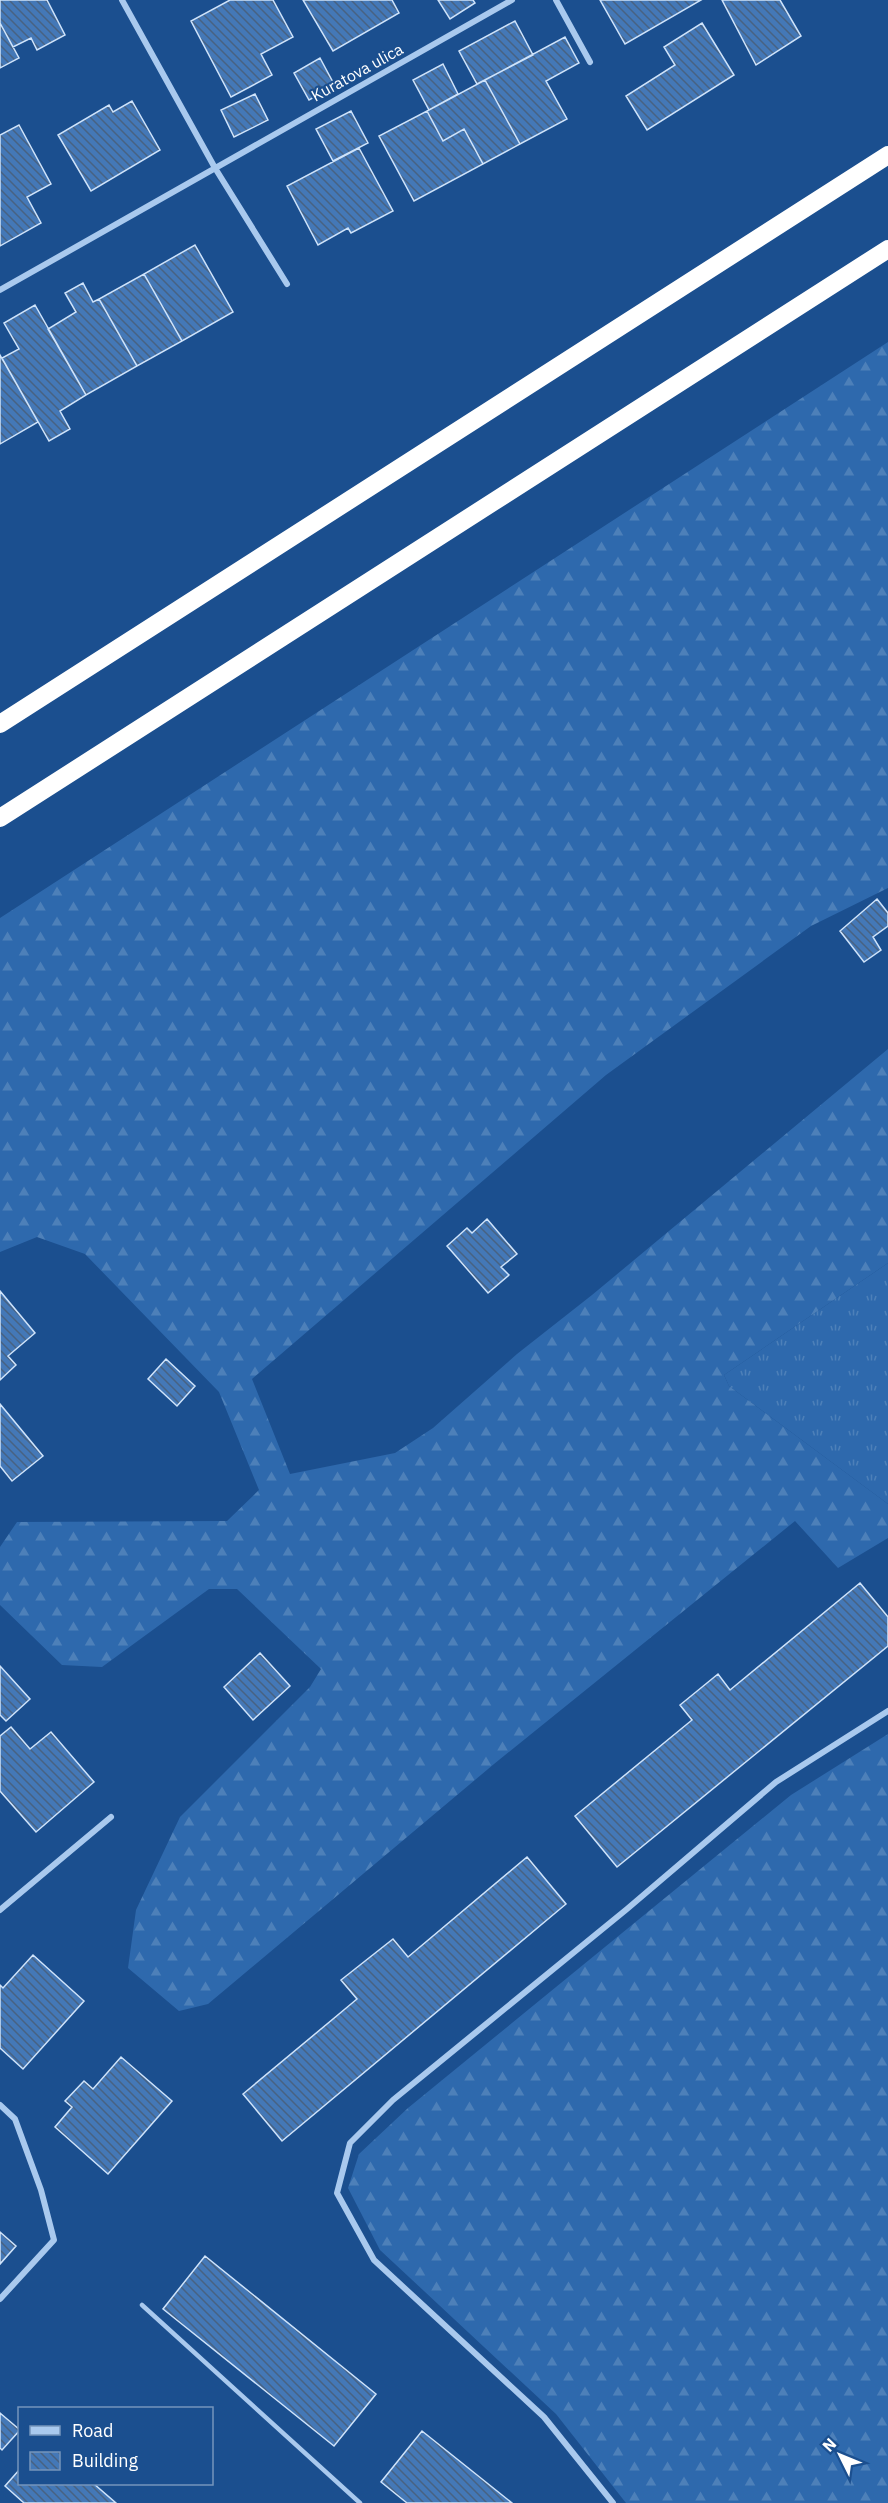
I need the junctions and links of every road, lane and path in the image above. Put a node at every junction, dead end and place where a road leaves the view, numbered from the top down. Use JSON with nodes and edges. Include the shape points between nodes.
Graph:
{"nodes":[{"id":1,"x":122,"y":0,"type":"edge"},
{"id":2,"x":512,"y":0,"type":"edge"},
{"id":3,"x":555,"y":0,"type":"edge"},
{"id":4,"x":590,"y":62,"type":"dead end"},
{"id":5,"x":888,"y":155,"type":"edge"},
{"id":6,"x":215,"y":168,"type":"junction"},
{"id":7,"x":888,"y":249,"type":"edge"},
{"id":8,"x":287,"y":284,"type":"dead end"},
{"id":9,"x":0,"y":290,"type":"edge"},
{"id":10,"x":0,"y":724,"type":"edge"},
{"id":11,"x":0,"y":818,"type":"edge"},
{"id":12,"x":888,"y":1711,"type":"edge"},
{"id":13,"x":111,"y":1817,"type":"dead end"},
{"id":14,"x":0,"y":1910,"type":"edge"},
{"id":15,"x":0,"y":2105,"type":"edge"},
{"id":16,"x":0,"y":2300,"type":"edge"},
{"id":17,"x":142,"y":2306,"type":"dead end"},
{"id":18,"x":360,"y":2503,"type":"edge"},
{"id":19,"x":613,"y":2503,"type":"edge"}],
"edges":[{"from":1,"to":6,"type":"street"},
{"from":2,"to":6,"type":"street","name":"Kuratova ulica"},
{"from":3,"to":4,"type":"street"},
{"from":5,"to":10,"type":"highway"},
{"from":6,"to":8,"type":"street"},
{"from":6,"to":9,"type":"street","name":"Kuratova ulica"},
{"from":7,"to":11,"type":"highway"},
{"from":12,"to":19,"type":"street","via":[[776,1782],[393,2100],[350,2144],[337,2193],[374,2260],[544,2417]]},
{"from":13,"to":14,"type":"street"},
{"from":15,"to":16,"type":"street","via":[[15,2119],[54,2240]]},
{"from":17,"to":18,"type":"lane"}]}
